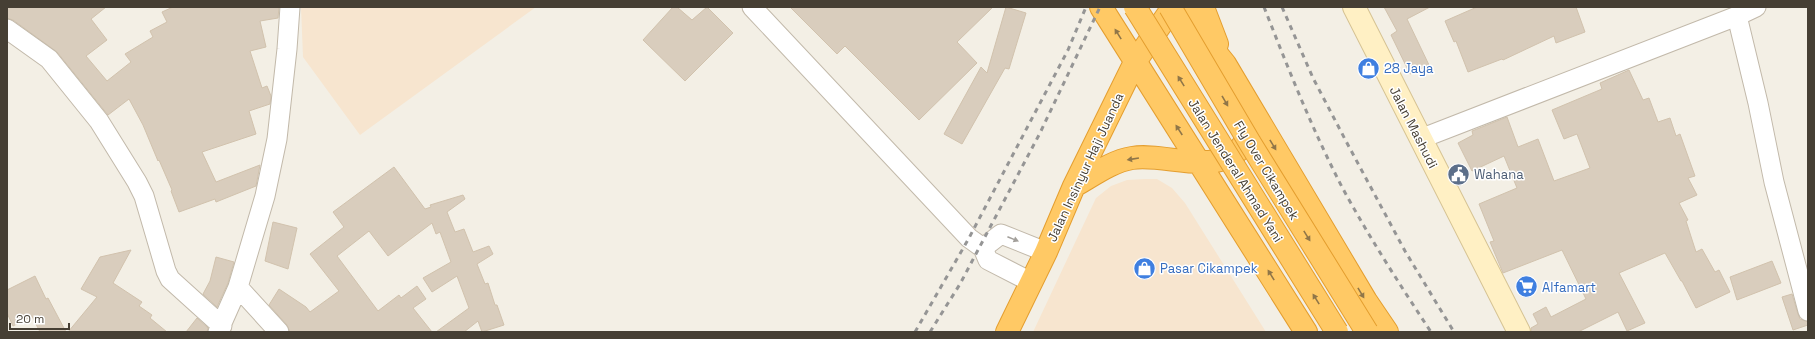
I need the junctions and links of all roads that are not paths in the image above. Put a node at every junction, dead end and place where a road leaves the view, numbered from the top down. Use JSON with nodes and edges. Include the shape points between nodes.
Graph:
{"nodes":[{"id":1,"x":290,"y":7,"type":"edge"},
{"id":2,"x":752,"y":7,"type":"edge"},
{"id":3,"x":1101,"y":7,"type":"edge"},
{"id":4,"x":1135,"y":7,"type":"edge"},
{"id":5,"x":1171,"y":7,"type":"edge"},
{"id":6,"x":1179,"y":7,"type":"edge"},
{"id":7,"x":1204,"y":7,"type":"edge"},
{"id":8,"x":1354,"y":7,"type":"edge"},
{"id":9,"x":1756,"y":7,"type":"edge"},
{"id":10,"x":1737,"y":16,"type":"junction"},
{"id":11,"x":7,"y":29,"type":"edge"},
{"id":12,"x":1135,"y":62,"type":"junction"},
{"id":13,"x":1225,"y":64,"type":"junction"},
{"id":14,"x":1252,"y":110,"type":"junction"},
{"id":15,"x":1420,"y":139,"type":"junction"},
{"id":16,"x":1200,"y":162,"type":"junction"},
{"id":17,"x":1074,"y":186,"type":"junction"},
{"id":18,"x":983,"y":248,"type":"junction"},
{"id":19,"x":1046,"y":252,"type":"junction"},
{"id":20,"x":1032,"y":282,"type":"junction"},
{"id":21,"x":238,"y":287,"type":"junction"},
{"id":22,"x":1808,"y":311,"type":"edge"},
{"id":23,"x":220,"y":329,"type":"edge"},
{"id":24,"x":279,"y":332,"type":"edge"},
{"id":25,"x":1008,"y":332,"type":"edge"},
{"id":26,"x":1306,"y":332,"type":"edge"},
{"id":27,"x":1337,"y":332,"type":"edge"},
{"id":28,"x":1367,"y":332,"type":"edge"},
{"id":29,"x":1386,"y":332,"type":"edge"},
{"id":30,"x":1519,"y":332,"type":"edge"}],
"edges":[{"from":1,"to":21,"type":"street","via":[[277,138],[265,196]]},
{"from":2,"to":18,"type":"street","via":[[969,238]]},
{"from":12,"to":3,"type":"highway","one_way":true},
{"from":27,"to":4,"type":"highway","name":"Jalan Jenderal Ahmad Yani","one_way":true,"bridge":true},
{"from":5,"to":12,"type":"highway","name":"Jalan Insinyur Haji Juanda"},
{"from":5,"to":28,"type":"highway","name":"Fly Over Cikampek","one_way":true,"bridge":true,"via":[[1250,143]]},
{"from":6,"to":13,"type":"highway"},
{"from":7,"to":13,"type":"highway"},
{"from":8,"to":15,"type":"street","name":"Jalan Mashudi"},
{"from":9,"to":10,"type":"street"},
{"from":10,"to":15,"type":"street"},
{"from":10,"to":22,"type":"street","via":[[1774,182]]},
{"from":11,"to":23,"type":"street","via":[[49,58],[99,121],[144,196],[170,279]]},
{"from":16,"to":12,"type":"highway","one_way":true},
{"from":12,"to":17,"type":"highway","name":"Jalan Insinyur Haji Juanda"},
{"from":13,"to":14,"type":"highway"},
{"from":14,"to":16,"type":"highway","via":[[1246,140],[1240,148],[1221,160]]},
{"from":14,"to":29,"type":"highway","one_way":true},
{"from":15,"to":30,"type":"street","name":"Jalan Mashudi"},
{"from":16,"to":17,"type":"highway","one_way":true,"via":[[1132,158],[1112,165]]},
{"from":26,"to":16,"type":"highway","one_way":true},
{"from":17,"to":19,"type":"highway","name":"Jalan Insinyur Haji Juanda"},
{"from":18,"to":19,"type":"street","one_way":true,"via":[[1001,234]]},
{"from":18,"to":20,"type":"street","via":[[988,260]]},
{"from":19,"to":20,"type":"highway","name":"Jalan Insinyur Haji Juanda"},
{"from":20,"to":25,"type":"highway","name":"Jalan Insinyur Haji Juanda"},
{"from":21,"to":23,"type":"street"},
{"from":21,"to":24,"type":"street"}]}
